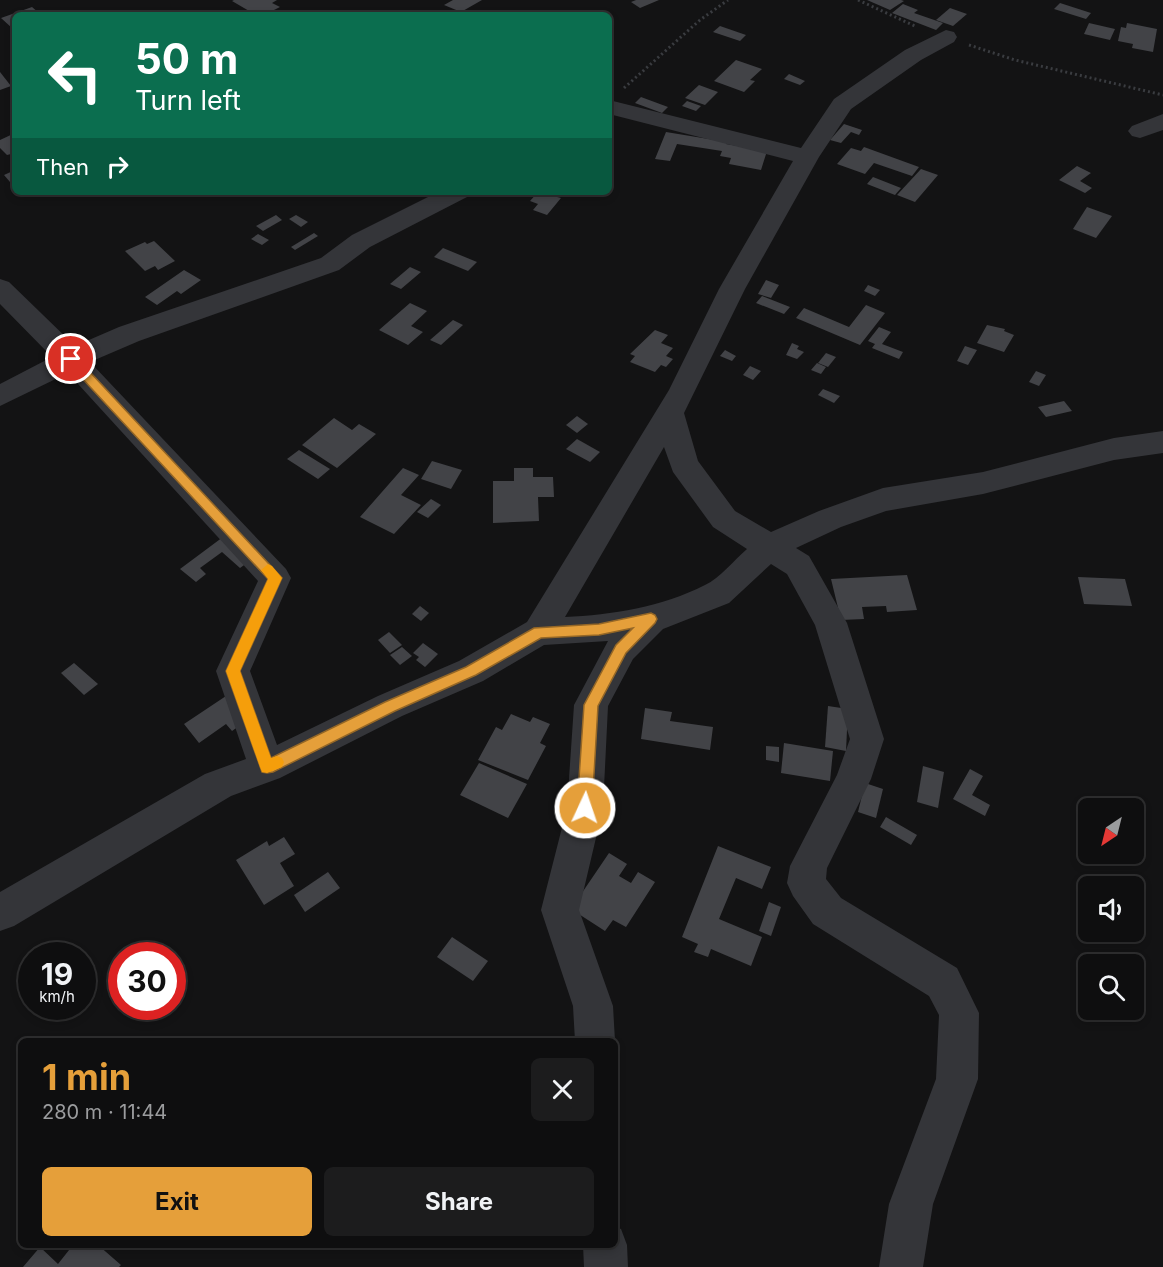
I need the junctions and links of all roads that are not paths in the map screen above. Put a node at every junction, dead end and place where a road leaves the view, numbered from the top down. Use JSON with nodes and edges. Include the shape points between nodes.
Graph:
{"nodes":[{"id":1,"x":946,"y":37,"type":"road end"},
{"id":2,"x":613,"y":100,"type":"edge"},
{"id":3,"x":1163,"y":121,"type":"edge"},
{"id":4,"x":1140,"y":131,"type":"dead end"},
{"id":5,"x":807,"y":158,"type":"junction"},
{"id":6,"x":452,"y":195,"type":"edge"},
{"id":7,"x":0,"y":288,"type":"edge"},
{"id":8,"x":71,"y":359,"type":"junction"},
{"id":9,"x":0,"y":396,"type":"edge"},
{"id":10,"x":670,"y":412,"type":"junction"},
{"id":11,"x":1163,"y":442,"type":"edge"},
{"id":12,"x":769,"y":547,"type":"junction"},
{"id":13,"x":651,"y":619,"type":"junction"},
{"id":14,"x":539,"y":632,"type":"junction"},
{"id":15,"x":267,"y":767,"type":"junction"},
{"id":16,"x":0,"y":914,"type":"edge"},
{"id":17,"x":595,"y":1038,"type":"edge"},
{"id":18,"x":604,"y":1248,"type":"edge"},
{"id":19,"x":606,"y":1267,"type":"edge"},
{"id":20,"x":902,"y":1267,"type":"edge"}],
"edges":[{"from":1,"to":5,"type":"street","via":[[842,104]]},
{"from":2,"to":5,"type":"street"},
{"from":3,"to":4,"type":"street"},
{"from":5,"to":10,"type":"street","via":[[732,289]]},
{"from":6,"to":8,"type":"street","via":[[361,242],[330,264],[129,334]]},
{"from":7,"to":8,"type":"street"},
{"from":8,"to":9,"type":"street"},
{"from":8,"to":15,"type":"street","via":[[275,578],[233,671]]},
{"from":10,"to":12,"type":"street","via":[[684,464],[724,519]]},
{"from":10,"to":14,"type":"street"},
{"from":11,"to":12,"type":"street","via":[[1114,449],[983,483],[883,500]]},
{"from":12,"to":13,"type":"street","via":[[718,594]]},
{"from":12,"to":20,"type":"street","via":[[798,565],[831,623],[867,739],[854,778],[809,866],[806,883],[828,911],[943,982],[960,1013],[957,1079],[911,1204]]},
{"from":13,"to":14,"type":"street","via":[[599,629]]},
{"from":13,"to":17,"type":"street","via":[[621,649],[591,705],[585,808],[560,910],[593,1006]]},
{"from":14,"to":15,"type":"street","via":[[471,671]]},
{"from":15,"to":16,"type":"street","via":[[218,785]]},
{"from":18,"to":19,"type":"street"}]}
